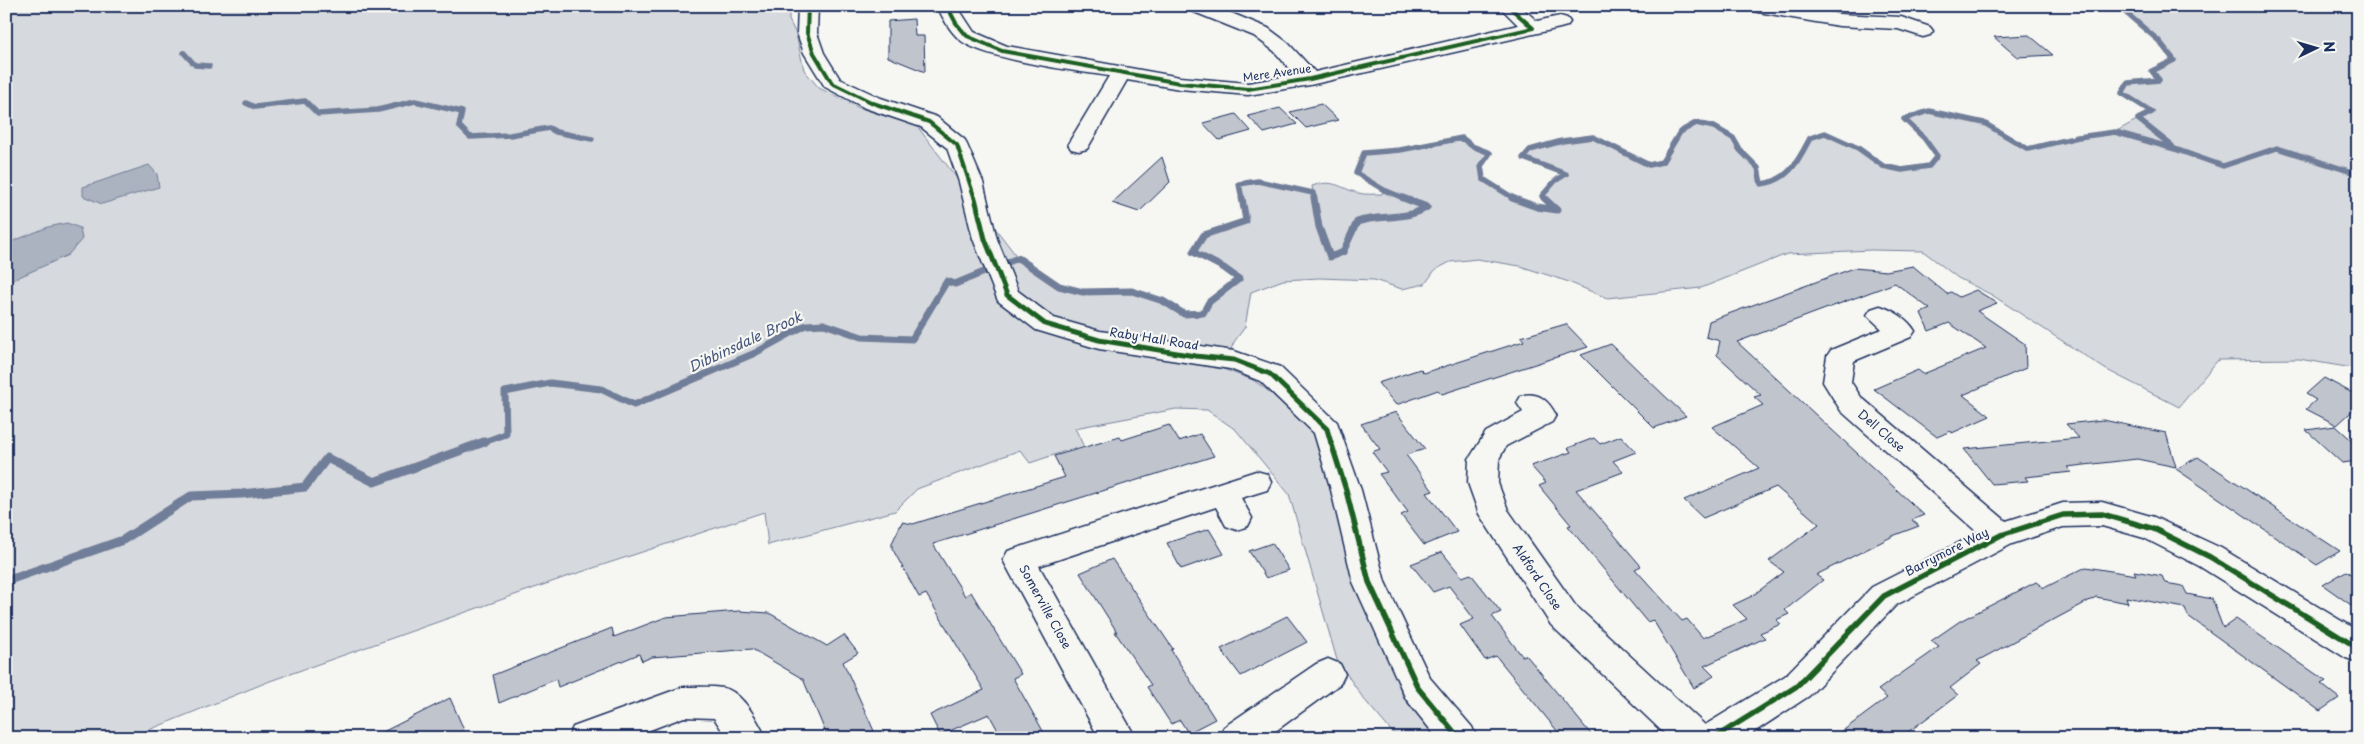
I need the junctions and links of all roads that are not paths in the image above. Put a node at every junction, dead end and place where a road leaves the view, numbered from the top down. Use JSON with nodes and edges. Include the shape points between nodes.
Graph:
{"nodes":[{"id":1,"x":808,"y":6,"type":"edge"},
{"id":2,"x":948,"y":6,"type":"edge"},
{"id":3,"x":1196,"y":6,"type":"edge"},
{"id":4,"x":1508,"y":6,"type":"edge"},
{"id":5,"x":1758,"y":6,"type":"edge"},
{"id":6,"x":1887,"y":8,"type":"dead end"},
{"id":7,"x":1560,"y":22,"type":"dead end"},
{"id":8,"x":1901,"y":22,"type":"junction"},
{"id":9,"x":1533,"y":28,"type":"junction"},
{"id":10,"x":1924,"y":31,"type":"dead end"},
{"id":11,"x":1121,"y":72,"type":"junction"},
{"id":12,"x":1310,"y":79,"type":"junction"},
{"id":13,"x":1079,"y":144,"type":"dead end"},
{"id":14,"x":1880,"y":315,"type":"dead end"},
{"id":15,"x":1530,"y":403,"type":"dead end"},
{"id":16,"x":1256,"y":482,"type":"dead end"},
{"id":17,"x":2001,"y":535,"type":"junction"},
{"id":18,"x":2358,"y":648,"type":"edge"},
{"id":19,"x":1328,"y":674,"type":"dead end"},
{"id":20,"x":586,"y":738,"type":"edge"},
{"id":21,"x":748,"y":738,"type":"edge"},
{"id":22,"x":1118,"y":738,"type":"edge"},
{"id":23,"x":1237,"y":738,"type":"edge"},
{"id":24,"x":1459,"y":738,"type":"edge"},
{"id":25,"x":1694,"y":738,"type":"edge"},
{"id":26,"x":1714,"y":738,"type":"edge"}],
"edges":[{"from":1,"to":24,"type":"street","name":"Raby Hall Road","via":[[808,33],[814,53],[832,83],[873,103],[929,122],[957,145],[971,182],[985,239],[1007,295],[1045,324],[1099,340],[1234,360],[1270,374],[1327,429],[1346,490],[1368,582],[1418,688]]},
{"from":2,"to":11,"type":"street","name":"Mere Avenue","via":[[967,36],[1002,50]]},
{"from":3,"to":12,"type":"street","via":[[1261,32],[1281,47]]},
{"from":4,"to":9,"type":"street"},
{"from":5,"to":8,"type":"street","via":[[1840,20]]},
{"from":6,"to":8,"type":"street"},
{"from":7,"to":9,"type":"street","name":"Mere Avenue"},
{"from":8,"to":10,"type":"street"},
{"from":9,"to":12,"type":"street","name":"Mere Avenue"},
{"from":11,"to":12,"type":"street","name":"Mere Avenue","via":[[1180,83],[1239,88]]},
{"from":11,"to":13,"type":"street"},
{"from":14,"to":17,"type":"street","name":"Dell Close","via":[[1910,336],[1841,356],[1836,382],[1851,404]]},
{"from":15,"to":25,"type":"street","name":"Aldford Close","via":[[1542,415],[1496,439],[1484,459],[1483,483],[1494,514],[1562,615]]},
{"from":16,"to":22,"type":"street","name":"Somerville Close","via":[[1230,505],[1019,560]]},
{"from":17,"to":18,"type":"street","name":"Barrymore Way","via":[[2063,515],[2102,514],[2154,529],[2210,557]]},
{"from":17,"to":26,"type":"street","name":"Barrymore Way","via":[[1884,596],[1797,686]]},
{"from":19,"to":23,"type":"street"},
{"from":20,"to":21,"type":"street","via":[[683,702],[723,703]]}]}
